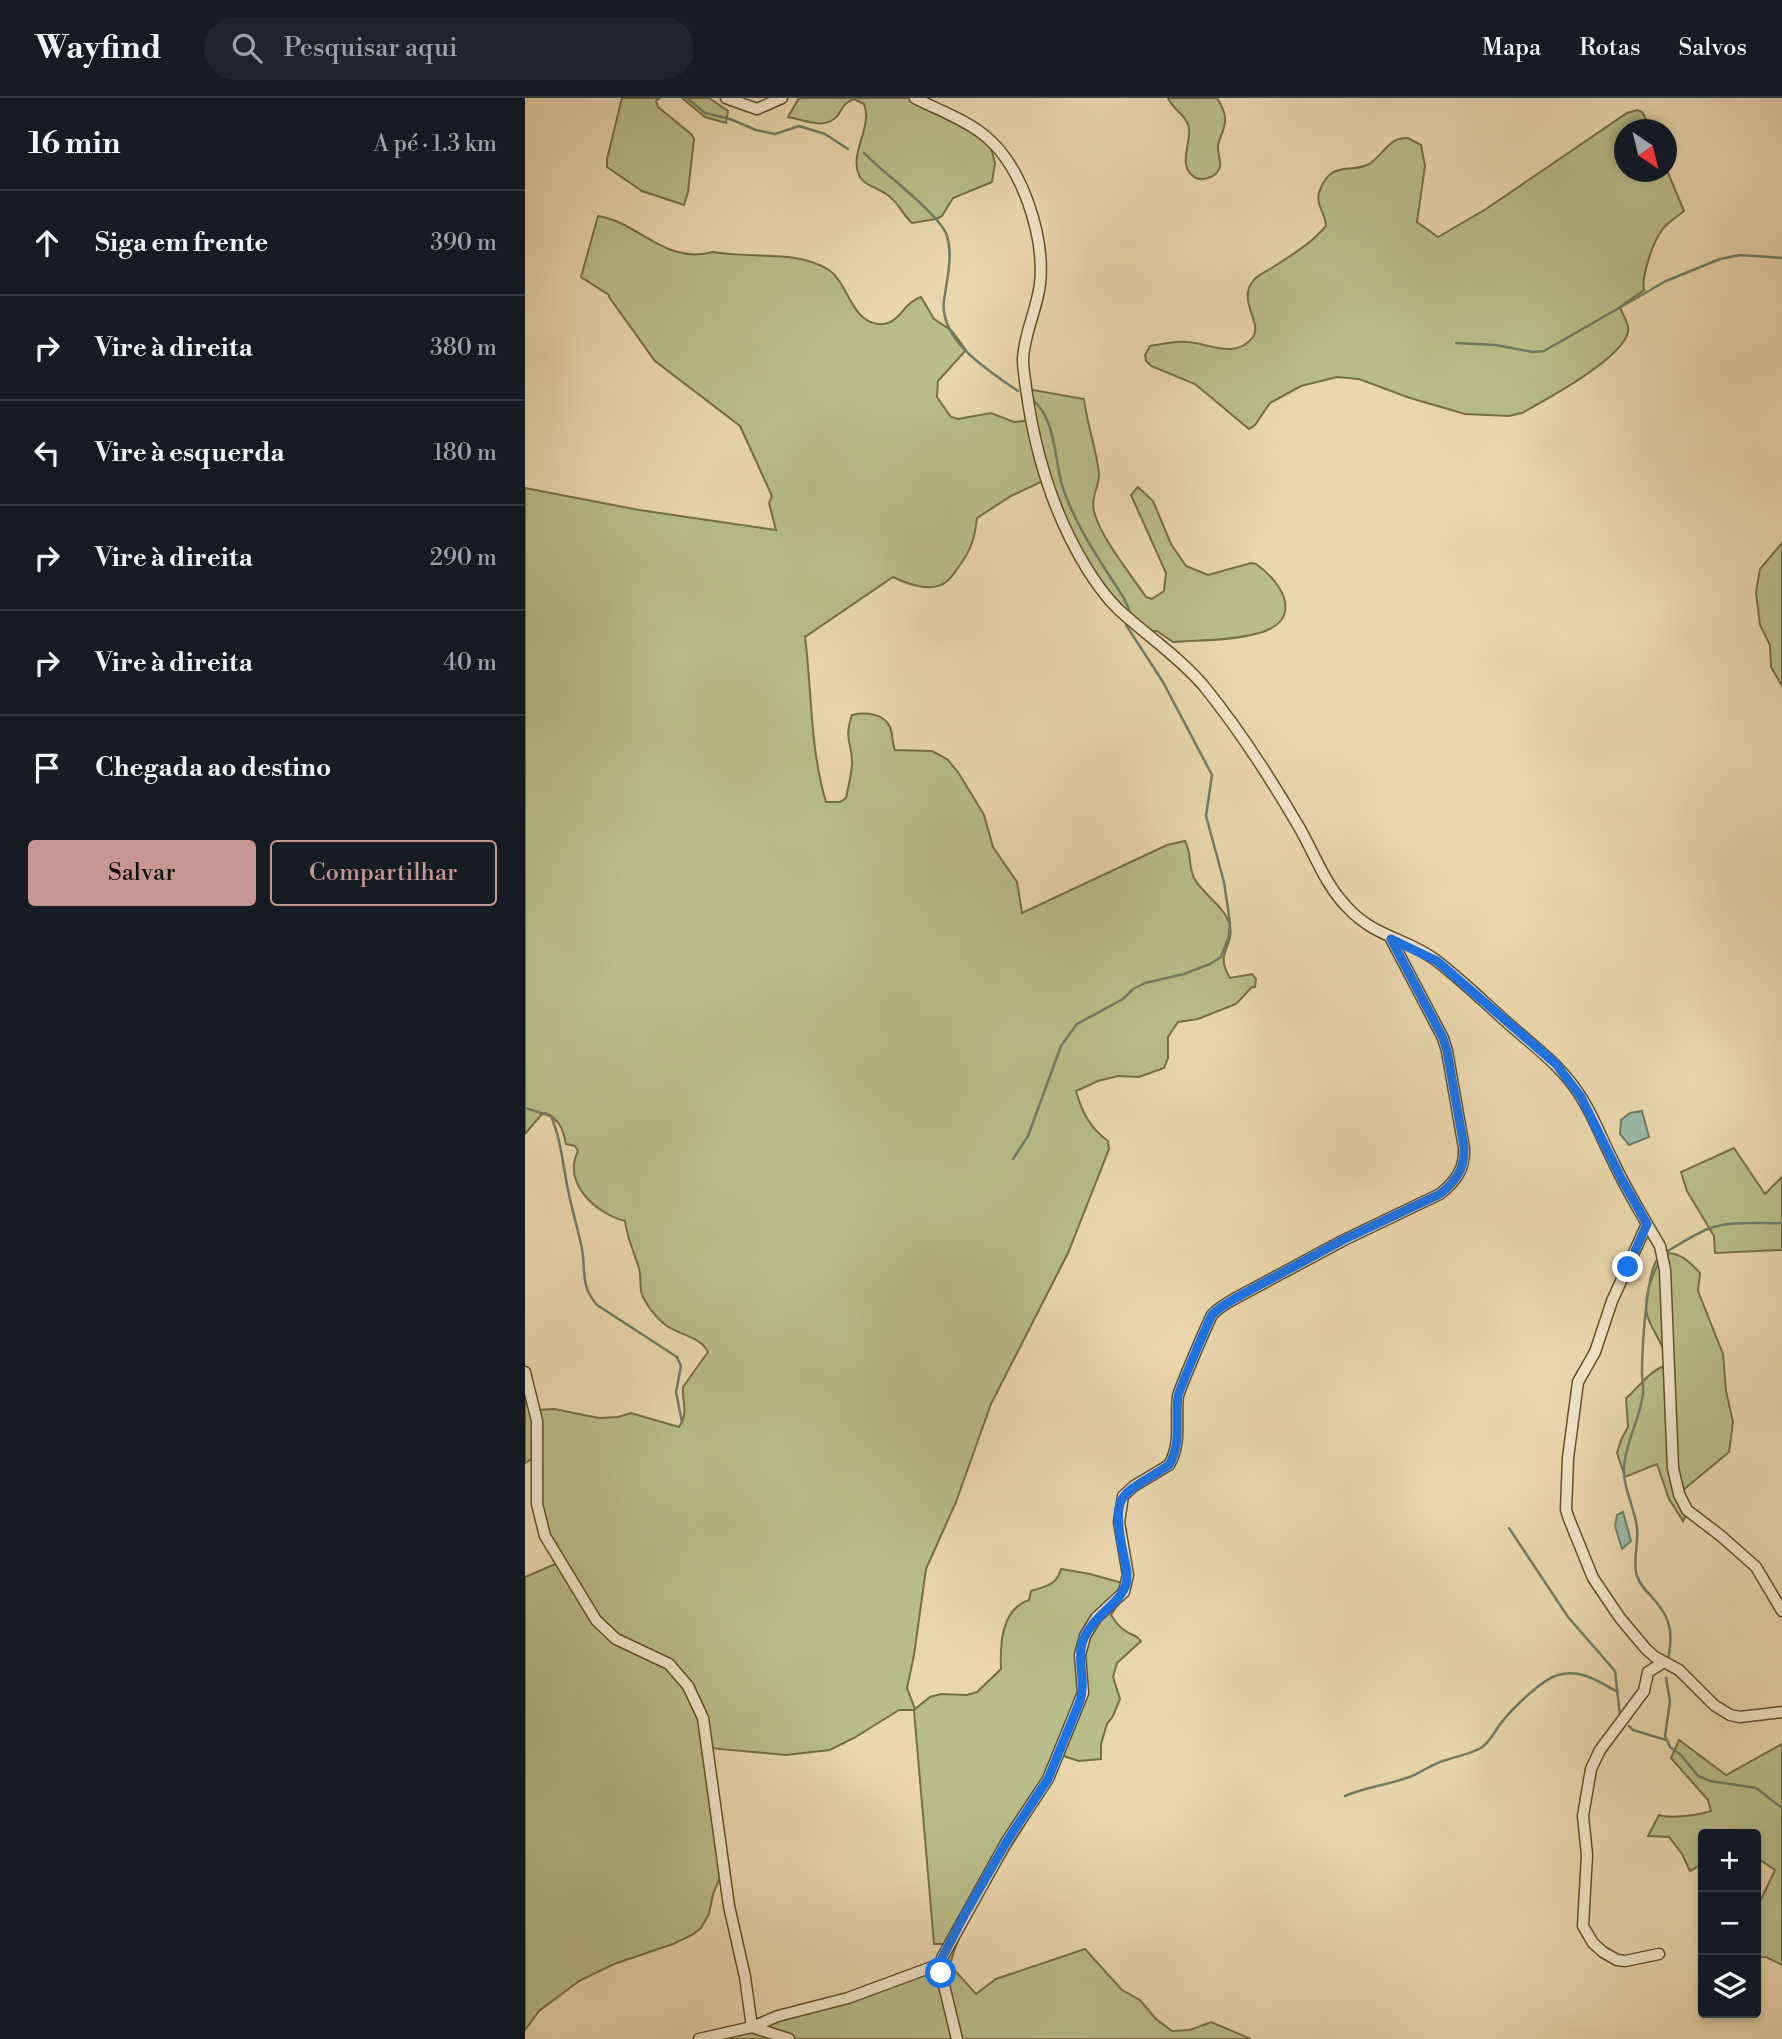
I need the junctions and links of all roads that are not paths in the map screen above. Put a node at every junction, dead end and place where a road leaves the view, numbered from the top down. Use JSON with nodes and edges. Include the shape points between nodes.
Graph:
{"nodes":[{"id":1,"x":726,"y":98,"type":"edge"},
{"id":2,"x":782,"y":98,"type":"edge"},
{"id":3,"x":915,"y":98,"type":"edge"},
{"id":4,"x":1391,"y":939,"type":"junction"},
{"id":5,"x":1647,"y":1224,"type":"junction"},
{"id":6,"x":525,"y":1372,"type":"edge"},
{"id":7,"x":1782,"y":1611,"type":"edge"},
{"id":8,"x":1664,"y":1662,"type":"junction"},
{"id":9,"x":1782,"y":1712,"type":"edge"},
{"id":10,"x":1660,"y":1954,"type":"dead end"},
{"id":11,"x":940,"y":1964,"type":"junction"},
{"id":12,"x":752,"y":2027,"type":"junction"},
{"id":13,"x":699,"y":2039,"type":"edge"},
{"id":14,"x":789,"y":2039,"type":"edge"},
{"id":15,"x":957,"y":2039,"type":"edge"}],
"edges":[{"from":1,"to":2,"type":"street","via":[[757,109]]},
{"from":3,"to":4,"type":"street","via":[[974,127],[996,146],[1021,184],[1037,239],[1041,273],[1023,360],[1028,399],[1052,494],[1077,551],[1115,606],[1201,683],[1288,808],[1339,899],[1363,923]]},
{"from":4,"to":5,"type":"street","via":[[1437,961],[1556,1064],[1581,1097]]},
{"from":4,"to":11,"type":"street","via":[[1447,1051],[1464,1147],[1461,1172],[1440,1194],[1234,1299],[1208,1322],[1178,1395],[1172,1459],[1128,1490],[1120,1502],[1127,1581],[1120,1597],[1100,1614],[1085,1636],[1080,1655],[1083,1693],[1048,1779],[1007,1841]]},
{"from":5,"to":7,"type":"street","via":[[1660,1246],[1665,1270],[1678,1494],[1691,1516],[1756,1567]]},
{"from":5,"to":8,"type":"street","via":[[1595,1352],[1578,1382],[1566,1510],[1593,1578],[1639,1642]]},
{"from":6,"to":12,"type":"street","via":[[537,1421],[537,1504],[545,1536],[596,1620],[616,1639],[669,1664],[700,1710]]},
{"from":8,"to":9,"type":"street","via":[[1730,1715]]},
{"from":8,"to":10,"type":"street","via":[[1648,1672],[1644,1691],[1593,1763],[1582,1826],[1587,1855],[1586,1934],[1617,1960]]},
{"from":11,"to":12,"type":"street","via":[[871,1991]]},
{"from":11,"to":15,"type":"street"},
{"from":12,"to":13,"type":"street"},
{"from":12,"to":14,"type":"street"}]}
